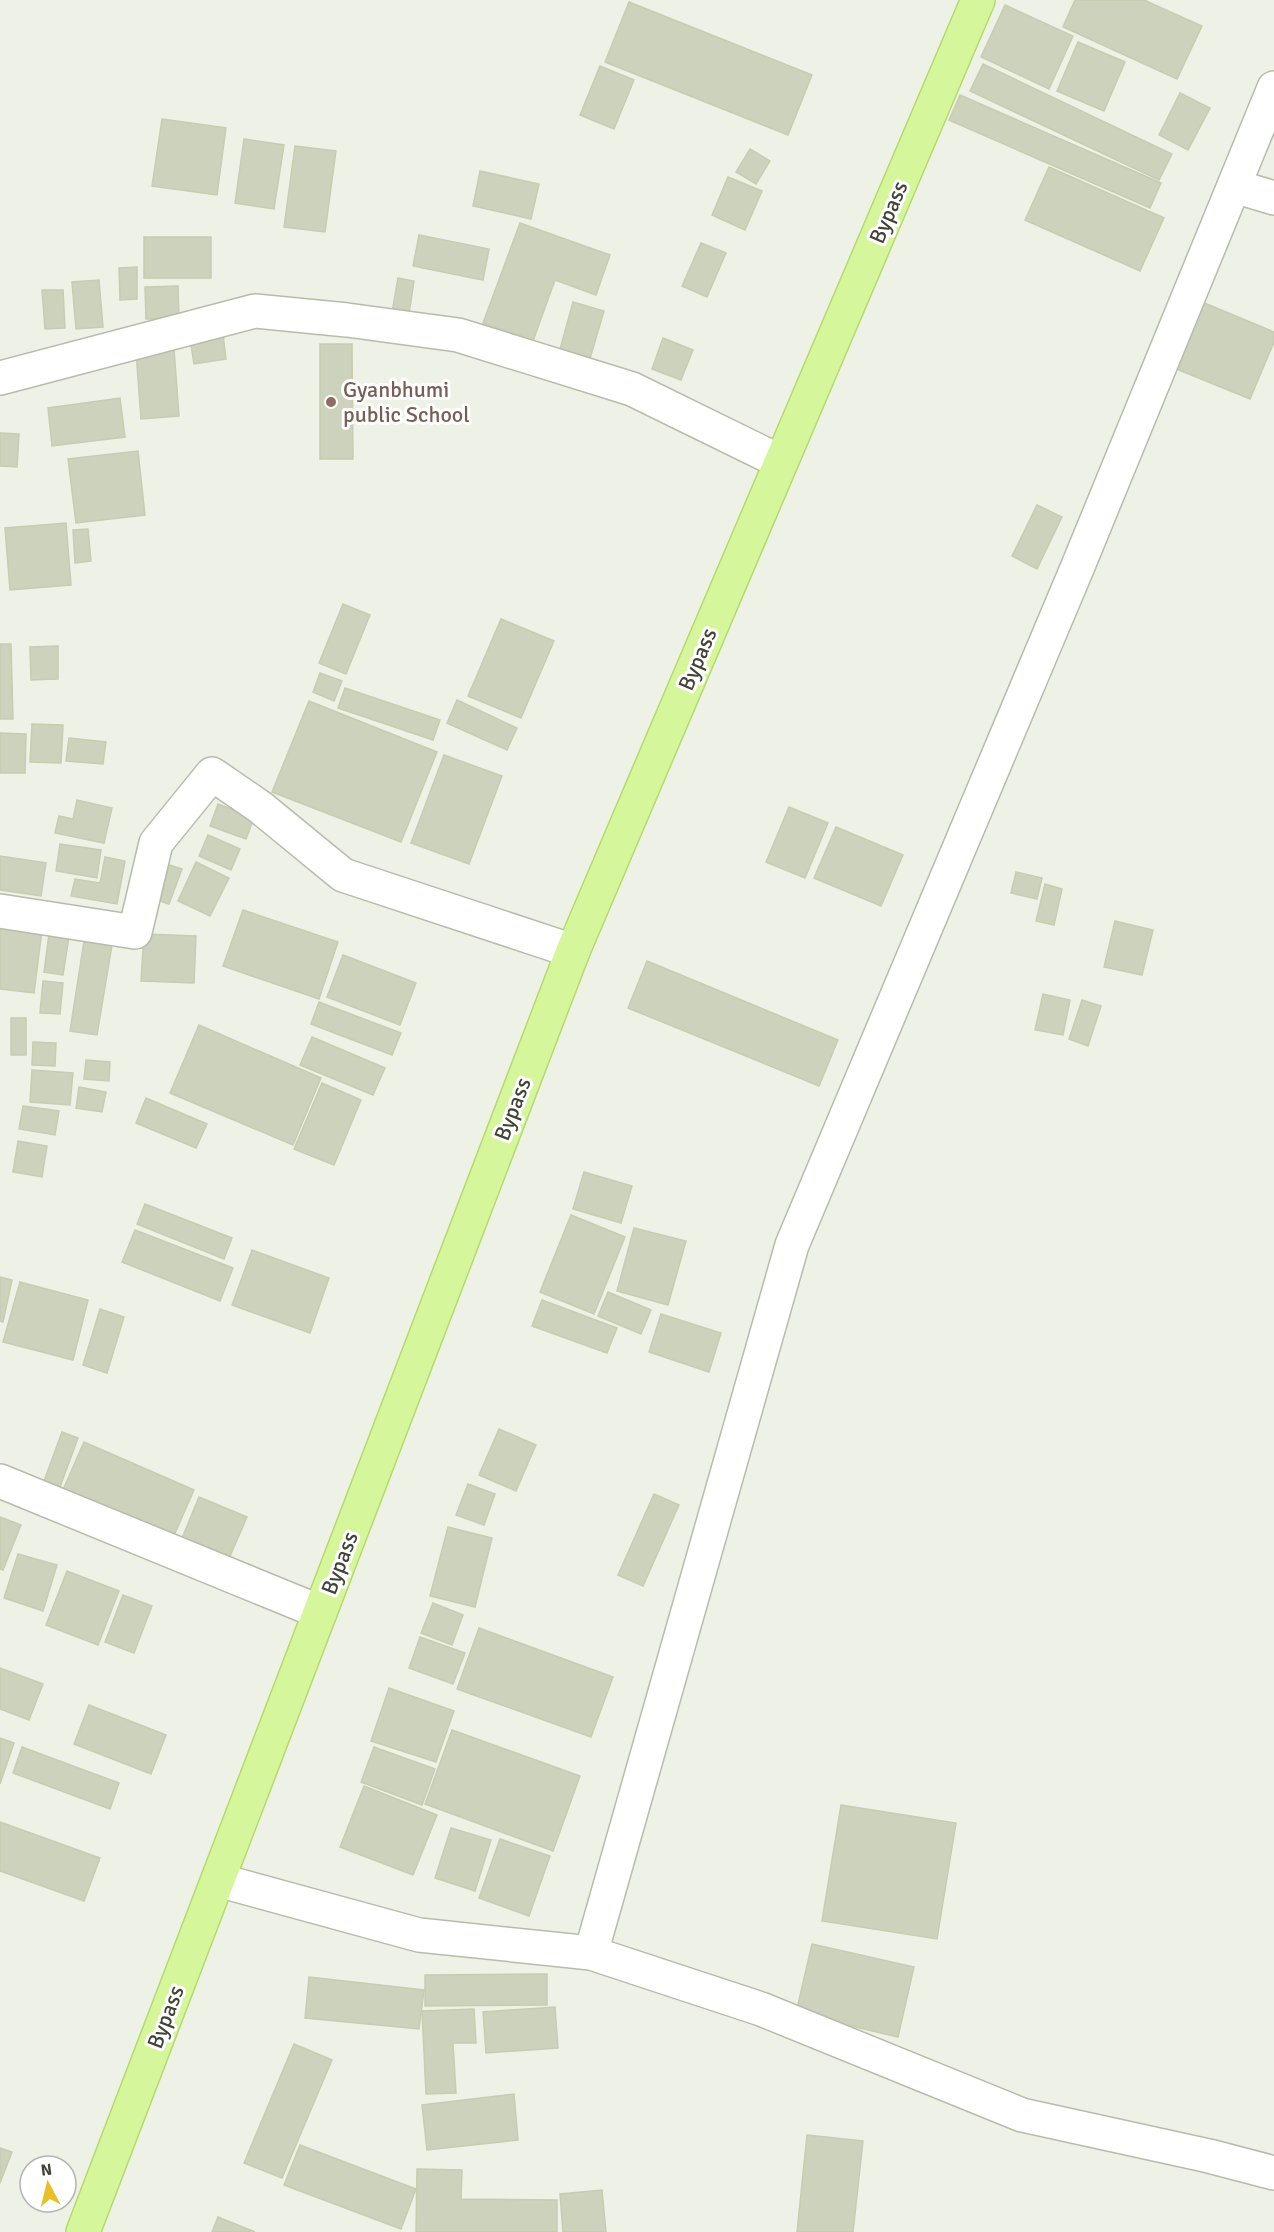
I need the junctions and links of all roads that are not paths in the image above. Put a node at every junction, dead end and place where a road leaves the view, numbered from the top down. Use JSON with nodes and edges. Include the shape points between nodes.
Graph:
{"nodes":[{"id":1,"x":978,"y":0,"type":"edge"},
{"id":2,"x":1274,"y":88,"type":"edge"},
{"id":3,"x":1234,"y":186,"type":"junction"},
{"id":4,"x":1274,"y":198,"type":"edge"},
{"id":5,"x":0,"y":378,"type":"edge"},
{"id":6,"x":781,"y":462,"type":"junction"},
{"id":7,"x":0,"y":911,"type":"edge"},
{"id":8,"x":573,"y":951,"type":"junction"},
{"id":9,"x":0,"y":1481,"type":"edge"},
{"id":10,"x":320,"y":1612,"type":"junction"},
{"id":11,"x":218,"y":1880,"type":"junction"},
{"id":12,"x":591,"y":1953,"type":"junction"},
{"id":13,"x":1274,"y":2173,"type":"edge"},
{"id":14,"x":83,"y":2232,"type":"edge"}],
"edges":[{"from":1,"to":6,"type":"main road","name":"Bypass"},
{"from":2,"to":3,"type":"street"},
{"from":3,"to":4,"type":"street"},
{"from":3,"to":12,"type":"street","via":[[792,1245]]},
{"from":5,"to":6,"type":"street","via":[[255,311],[347,320],[458,334],[632,389]]},
{"from":6,"to":8,"type":"main road","name":"Bypass"},
{"from":7,"to":8,"type":"street","via":[[135,932],[156,843],[212,774],[343,874]]},
{"from":8,"to":10,"type":"main road","name":"Bypass"},
{"from":9,"to":10,"type":"street"},
{"from":10,"to":11,"type":"main road","name":"Bypass"},
{"from":11,"to":12,"type":"street","via":[[419,1935]]},
{"from":11,"to":14,"type":"main road","name":"Bypass"},
{"from":12,"to":13,"type":"street","via":[[761,2009],[1022,2115]]}]}
